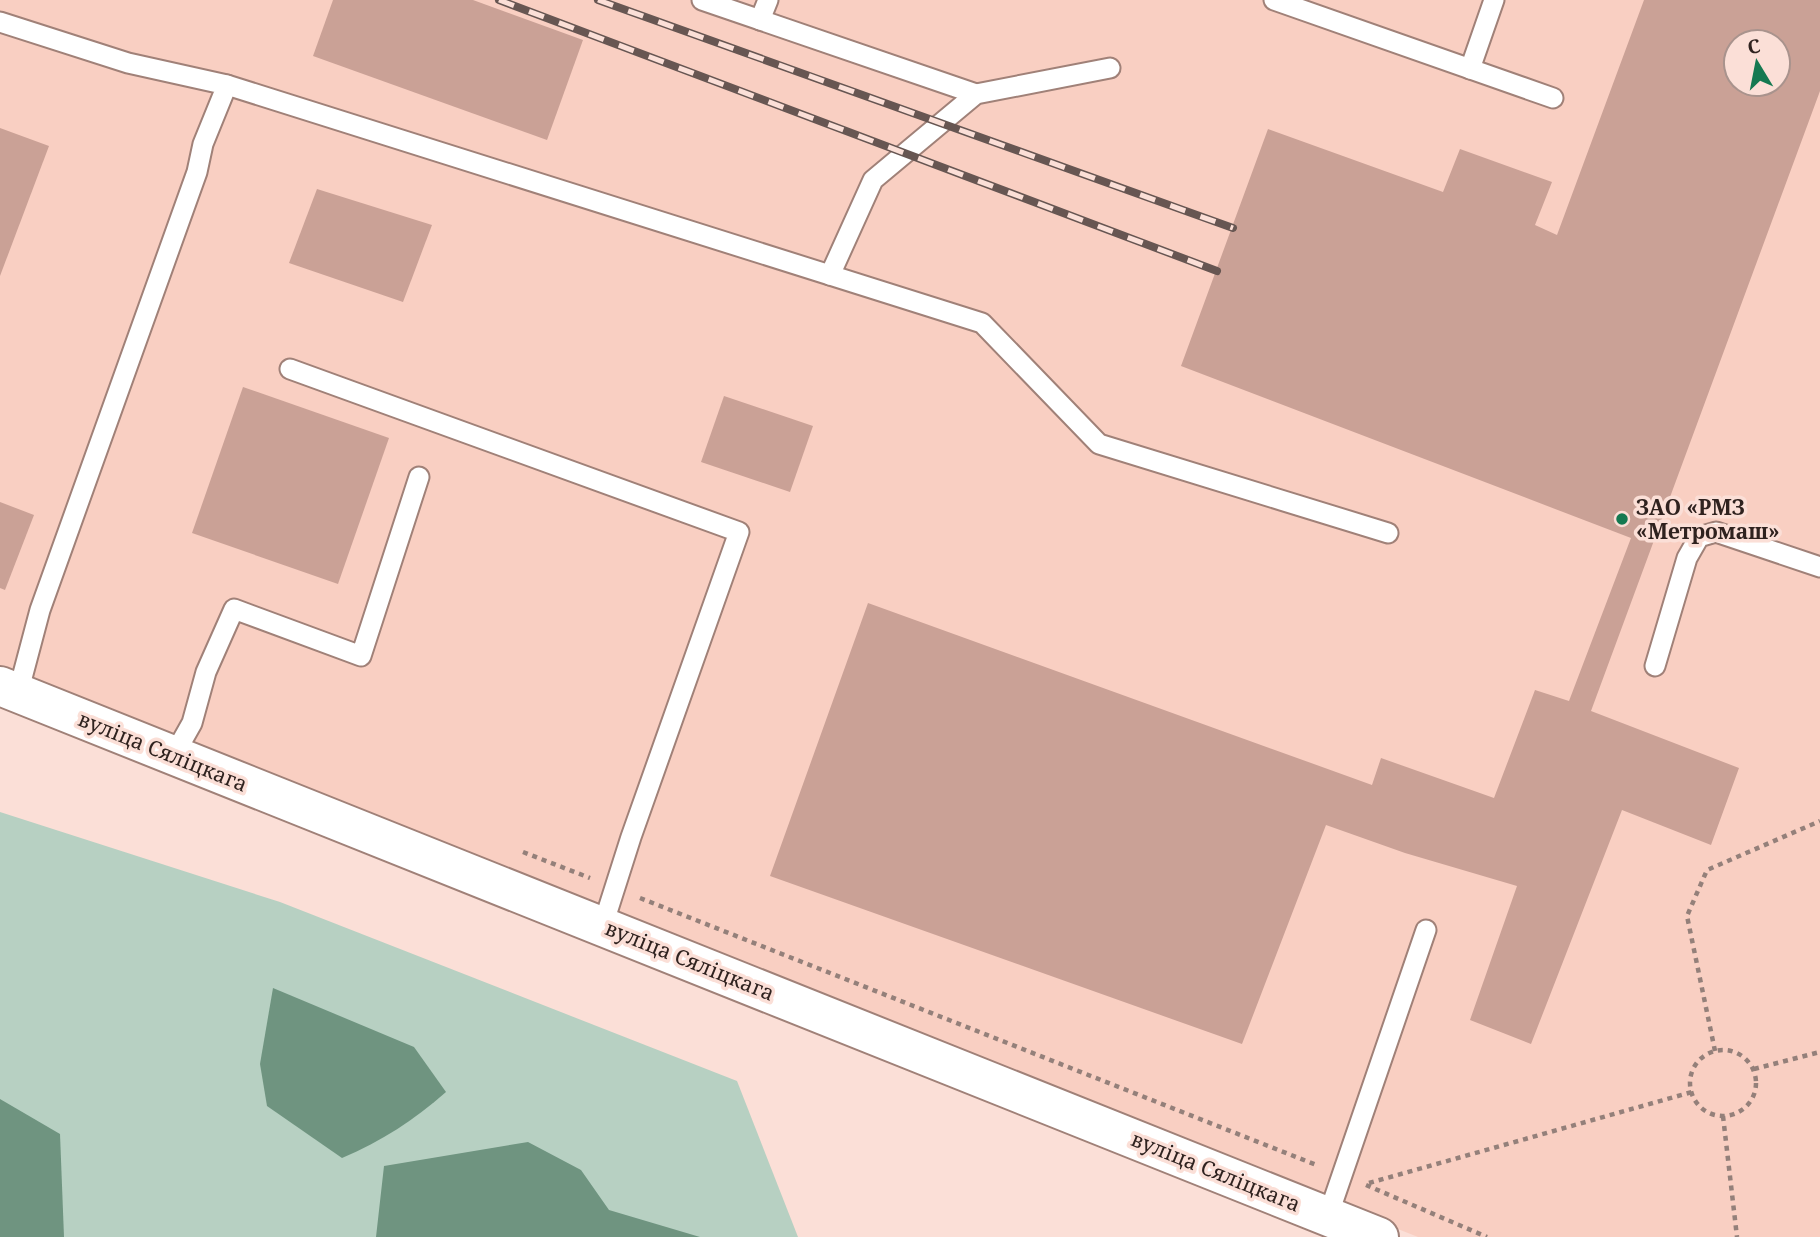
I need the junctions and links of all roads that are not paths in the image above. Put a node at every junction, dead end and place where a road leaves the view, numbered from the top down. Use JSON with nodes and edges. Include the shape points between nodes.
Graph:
{"nodes":[{"id":1,"x":702,"y":0,"type":"edge"},
{"id":2,"x":768,"y":0,"type":"edge"},
{"id":3,"x":1274,"y":0,"type":"edge"},
{"id":4,"x":1494,"y":0,"type":"edge"},
{"id":5,"x":760,"y":20,"type":"junction"},
{"id":6,"x":0,"y":22,"type":"edge"},
{"id":7,"x":1110,"y":68,"type":"dead end"},
{"id":8,"x":1470,"y":69,"type":"junction"},
{"id":9,"x":227,"y":85,"type":"junction"},
{"id":10,"x":976,"y":94,"type":"junction"},
{"id":11,"x":1553,"y":98,"type":"dead end"},
{"id":12,"x":830,"y":275,"type":"junction"},
{"id":13,"x":290,"y":369,"type":"dead end"},
{"id":14,"x":419,"y":477,"type":"dead end"},
{"id":15,"x":1388,"y":533,"type":"dead end"},
{"id":16,"x":1820,"y":567,"type":"edge"},
{"id":17,"x":1655,"y":666,"type":"dead end"},
{"id":18,"x":9,"y":690,"type":"edge"},
{"id":19,"x":174,"y":755,"type":"junction"},
{"id":20,"x":603,"y":925,"type":"junction"},
{"id":21,"x":1426,"y":930,"type":"dead end"},
{"id":22,"x":1328,"y":1216,"type":"junction"},
{"id":23,"x":1379,"y":1237,"type":"edge"}],
"edges":[{"from":1,"to":5,"type":"lane"},
{"from":2,"to":5,"type":"lane"},
{"from":3,"to":8,"type":"lane"},
{"from":4,"to":8,"type":"lane"},
{"from":5,"to":10,"type":"lane"},
{"from":6,"to":9,"type":"lane","via":[[128,63]]},
{"from":7,"to":10,"type":"lane"},
{"from":8,"to":11,"type":"lane"},
{"from":9,"to":12,"type":"lane"},
{"from":9,"to":18,"type":"lane"},
{"from":10,"to":12,"type":"lane","via":[[873,180]]},
{"from":12,"to":15,"type":"lane","via":[[982,323],[1099,444]]},
{"from":13,"to":20,"type":"lane","via":[[739,532]]},
{"from":14,"to":19,"type":"lane","via":[[361,656],[234,609],[206,672],[192,723]]},
{"from":16,"to":17,"type":"lane","via":[[1716,533],[1699,537],[1687,558]]},
{"from":18,"to":19,"type":"street","name":"вуліца Сяліцкага"},
{"from":19,"to":20,"type":"street","name":"вуліца Сяліцкага"},
{"from":20,"to":22,"type":"street","name":"вуліца Сяліцкага"},
{"from":21,"to":22,"type":"lane"},
{"from":22,"to":23,"type":"street","name":"вуліца Сяліцкага"}]}
